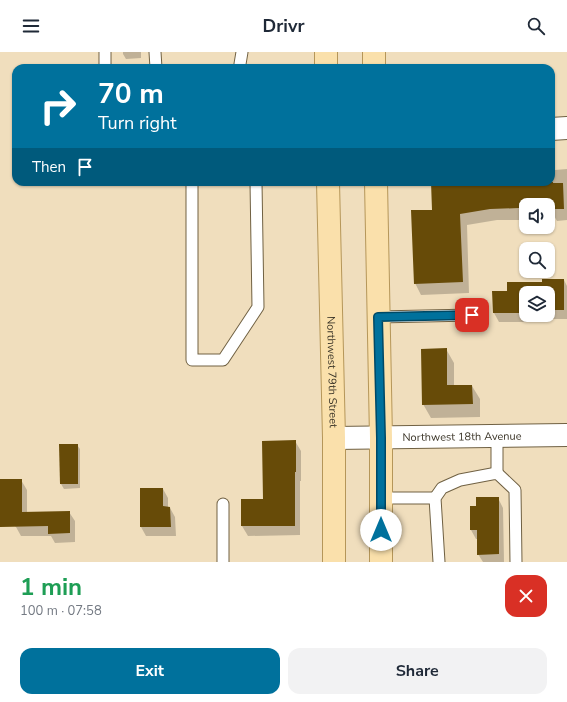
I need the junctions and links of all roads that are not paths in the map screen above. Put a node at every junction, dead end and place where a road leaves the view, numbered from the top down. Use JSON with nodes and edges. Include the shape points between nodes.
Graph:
{"nodes":[{"id":1,"x":105,"y":52,"type":"edge"},
{"id":2,"x":156,"y":52,"type":"edge"},
{"id":3,"x":242,"y":52,"type":"edge"},
{"id":4,"x":326,"y":52,"type":"edge"},
{"id":5,"x":374,"y":52,"type":"edge"},
{"id":6,"x":105,"y":64,"type":"edge"},
{"id":7,"x":156,"y":64,"type":"edge"},
{"id":8,"x":240,"y":64,"type":"edge"},
{"id":9,"x":326,"y":64,"type":"edge"},
{"id":10,"x":374,"y":64,"type":"edge"},
{"id":11,"x":567,"y":128,"type":"edge"},
{"id":12,"x":555,"y":129,"type":"edge"},
{"id":13,"x":192,"y":186,"type":"edge"},
{"id":14,"x":256,"y":186,"type":"edge"},
{"id":15,"x":328,"y":186,"type":"edge"},
{"id":16,"x":376,"y":186,"type":"edge"},
{"id":17,"x":472,"y":315,"type":"dead end"},
{"id":18,"x":378,"y":317,"type":"junction"},
{"id":19,"x":567,"y":435,"type":"edge"},
{"id":20,"x":497,"y":436,"type":"junction"},
{"id":21,"x":334,"y":438,"type":"junction"},
{"id":22,"x":381,"y":438,"type":"junction"},
{"id":23,"x":497,"y":473,"type":"junction"},
{"id":24,"x":381,"y":498,"type":"junction"},
{"id":25,"x":435,"y":498,"type":"junction"},
{"id":26,"x":223,"y":504,"type":"dead end"},
{"id":27,"x":222,"y":562,"type":"edge"},
{"id":28,"x":334,"y":562,"type":"edge"},
{"id":29,"x":381,"y":562,"type":"edge"},
{"id":30,"x":439,"y":562,"type":"edge"},
{"id":31,"x":516,"y":562,"type":"edge"}],
"edges":[{"from":1,"to":6,"type":"lane"},
{"from":2,"to":7,"type":"lane"},
{"from":3,"to":8,"type":"lane"},
{"from":4,"to":9,"type":"main road"},
{"from":5,"to":10,"type":"main road"},
{"from":11,"to":12,"type":"street"},
{"from":13,"to":14,"type":"lane","via":[[192,360],[223,360],[258,307]]},
{"from":15,"to":21,"type":"main road","name":"Northwest 79th Street"},
{"from":16,"to":18,"type":"main road"},
{"from":17,"to":18,"type":"lane"},
{"from":18,"to":22,"type":"main road"},
{"from":19,"to":20,"type":"street","name":"Northwest 18th Avenue"},
{"from":20,"to":22,"type":"street","name":"Northwest 18th Avenue"},
{"from":20,"to":23,"type":"lane"},
{"from":21,"to":22,"type":"street","name":"Northwest 18th Avenue"},
{"from":21,"to":28,"type":"main road","name":"Northwest 79th Street"},
{"from":22,"to":24,"type":"main road"},
{"from":23,"to":25,"type":"lane","via":[[460,480],[442,488]]},
{"from":23,"to":31,"type":"lane","via":[[515,490]]},
{"from":24,"to":25,"type":"lane"},
{"from":24,"to":29,"type":"main road"},
{"from":25,"to":30,"type":"lane"},
{"from":26,"to":27,"type":"lane"}]}
